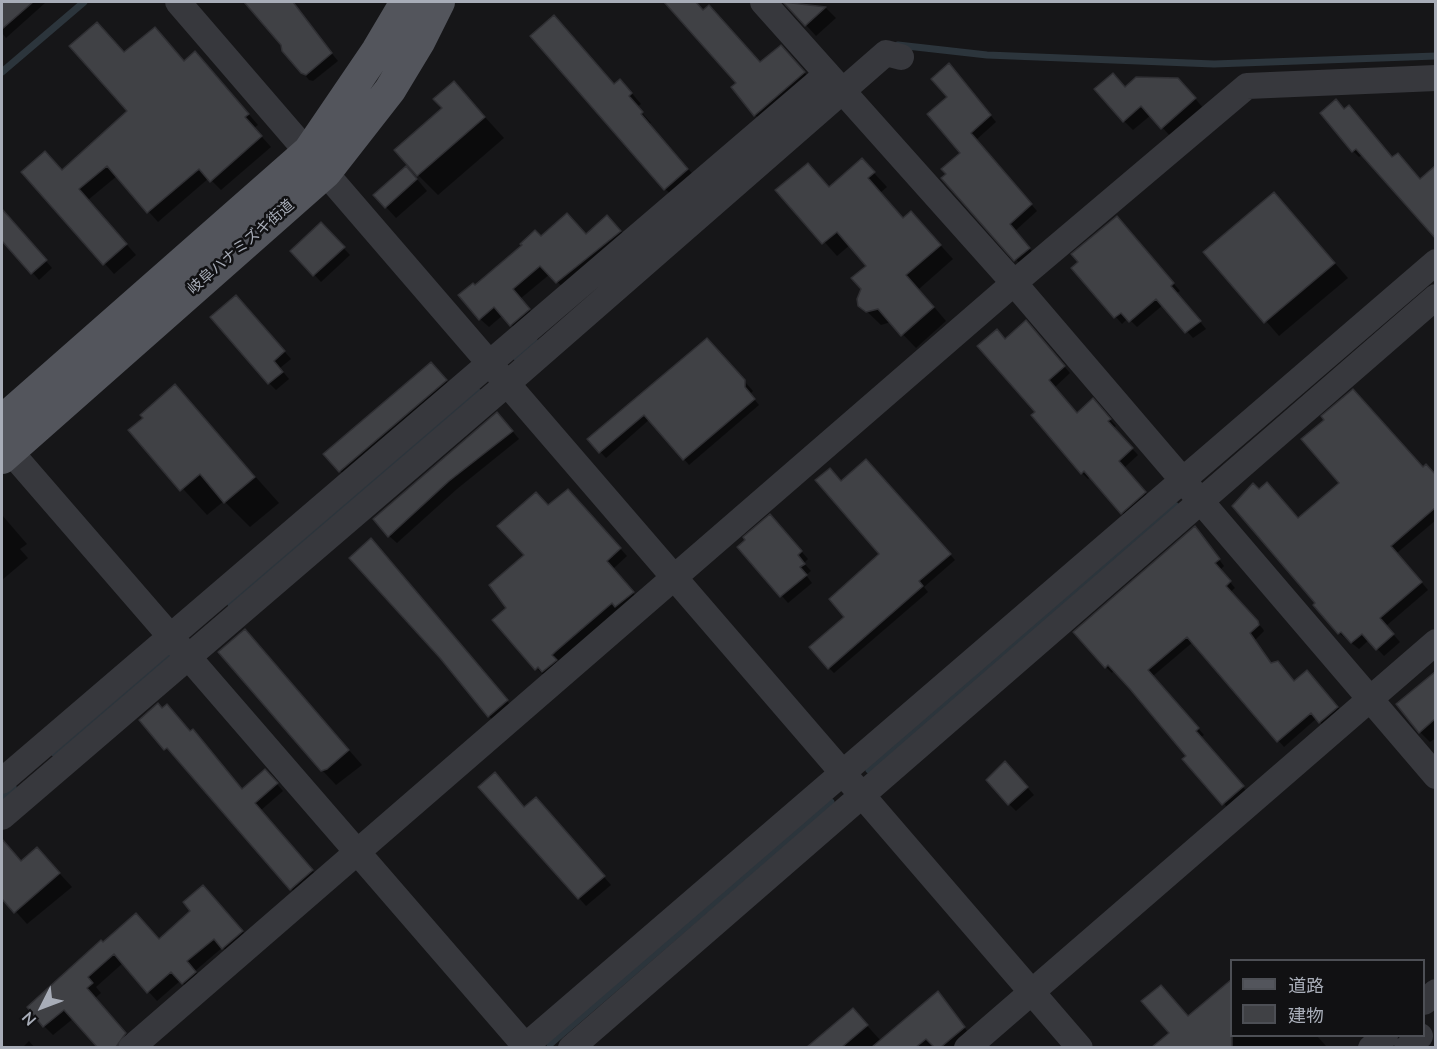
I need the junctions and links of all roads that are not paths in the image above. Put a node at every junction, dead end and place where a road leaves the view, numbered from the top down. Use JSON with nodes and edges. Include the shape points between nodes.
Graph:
{"nodes":[{"id":1,"x":178,"y":2,"type":"edge"},
{"id":2,"x":406,"y":2,"type":"edge"},
{"id":3,"x":439,"y":2,"type":"edge"},
{"id":4,"x":763,"y":2,"type":"edge"},
{"id":5,"x":901,"y":57,"type":"dead end"},
{"id":6,"x":1436,"y":78,"type":"edge"},
{"id":7,"x":835,"y":83,"type":"junction"},
{"id":8,"x":318,"y":161,"type":"junction"},
{"id":9,"x":1436,"y":262,"type":"edge"},
{"id":10,"x":1014,"y":283,"type":"junction"},
{"id":11,"x":1436,"y":297,"type":"edge"},
{"id":12,"x":490,"y":363,"type":"junction"},
{"id":13,"x":508,"y":383,"type":"junction"},
{"id":14,"x":2,"y":421,"type":"edge"},
{"id":15,"x":4,"y":450,"type":"edge"},
{"id":16,"x":1182,"y":480,"type":"junction"},
{"id":17,"x":1198,"y":500,"type":"junction"},
{"id":18,"x":675,"y":578,"type":"junction"},
{"id":19,"x":171,"y":636,"type":"junction"},
{"id":20,"x":1436,"y":642,"type":"edge"},
{"id":21,"x":188,"y":656,"type":"junction"},
{"id":22,"x":1370,"y":699,"type":"junction"},
{"id":23,"x":843,"y":771,"type":"junction"},
{"id":24,"x":1436,"y":776,"type":"edge"},
{"id":25,"x":2,"y":781,"type":"edge"},
{"id":26,"x":862,"y":793,"type":"junction"},
{"id":27,"x":2,"y":817,"type":"edge"},
{"id":28,"x":358,"y":852,"type":"junction"},
{"id":29,"x":1032,"y":991,"type":"junction"},
{"id":30,"x":1419,"y":1037,"type":"edge"},
{"id":31,"x":131,"y":1047,"type":"edge"},
{"id":32,"x":525,"y":1047,"type":"edge"},
{"id":33,"x":571,"y":1047,"type":"edge"},
{"id":34,"x":967,"y":1047,"type":"edge"},
{"id":35,"x":1080,"y":1047,"type":"edge"},
{"id":36,"x":1407,"y":1047,"type":"edge"}],
"edges":[{"from":1,"to":8,"type":"street"},
{"from":2,"to":8,"type":"main road","name":"岐阜ハナミズキ街道"},
{"from":3,"to":8,"type":"main road","name":"岐阜ハナミズキ街道","via":[[390,90]]},
{"from":4,"to":7,"type":"street"},
{"from":5,"to":7,"type":"street","via":[[886,53]]},
{"from":6,"to":10,"type":"street","via":[[1247,86]]},
{"from":7,"to":10,"type":"street"},
{"from":7,"to":12,"type":"street"},
{"from":7,"to":13,"type":"street"},
{"from":8,"to":12,"type":"street"},
{"from":8,"to":14,"type":"main road","name":"岐阜ハナミズキ街道"},
{"from":8,"to":15,"type":"main road","name":"岐阜ハナミズキ街道"},
{"from":9,"to":16,"type":"street"},
{"from":10,"to":16,"type":"street"},
{"from":10,"to":18,"type":"street"},
{"from":11,"to":17,"type":"street"},
{"from":12,"to":13,"type":"street"},
{"from":12,"to":19,"type":"street"},
{"from":13,"to":18,"type":"street"},
{"from":13,"to":21,"type":"street"},
{"from":15,"to":19,"type":"street"},
{"from":16,"to":17,"type":"street"},
{"from":16,"to":23,"type":"street"},
{"from":17,"to":22,"type":"street"},
{"from":17,"to":26,"type":"street"},
{"from":18,"to":23,"type":"street"},
{"from":18,"to":28,"type":"street"},
{"from":19,"to":21,"type":"street"},
{"from":19,"to":25,"type":"street"},
{"from":20,"to":22,"type":"street"},
{"from":21,"to":27,"type":"street"},
{"from":21,"to":28,"type":"street"},
{"from":22,"to":24,"type":"street"},
{"from":22,"to":29,"type":"street"},
{"from":23,"to":26,"type":"street"},
{"from":23,"to":32,"type":"street"},
{"from":26,"to":29,"type":"street"},
{"from":26,"to":33,"type":"street"},
{"from":28,"to":31,"type":"street"},
{"from":28,"to":32,"type":"street"},
{"from":29,"to":34,"type":"street"},
{"from":29,"to":35,"type":"street"},
{"from":30,"to":36,"type":"street"}]}
